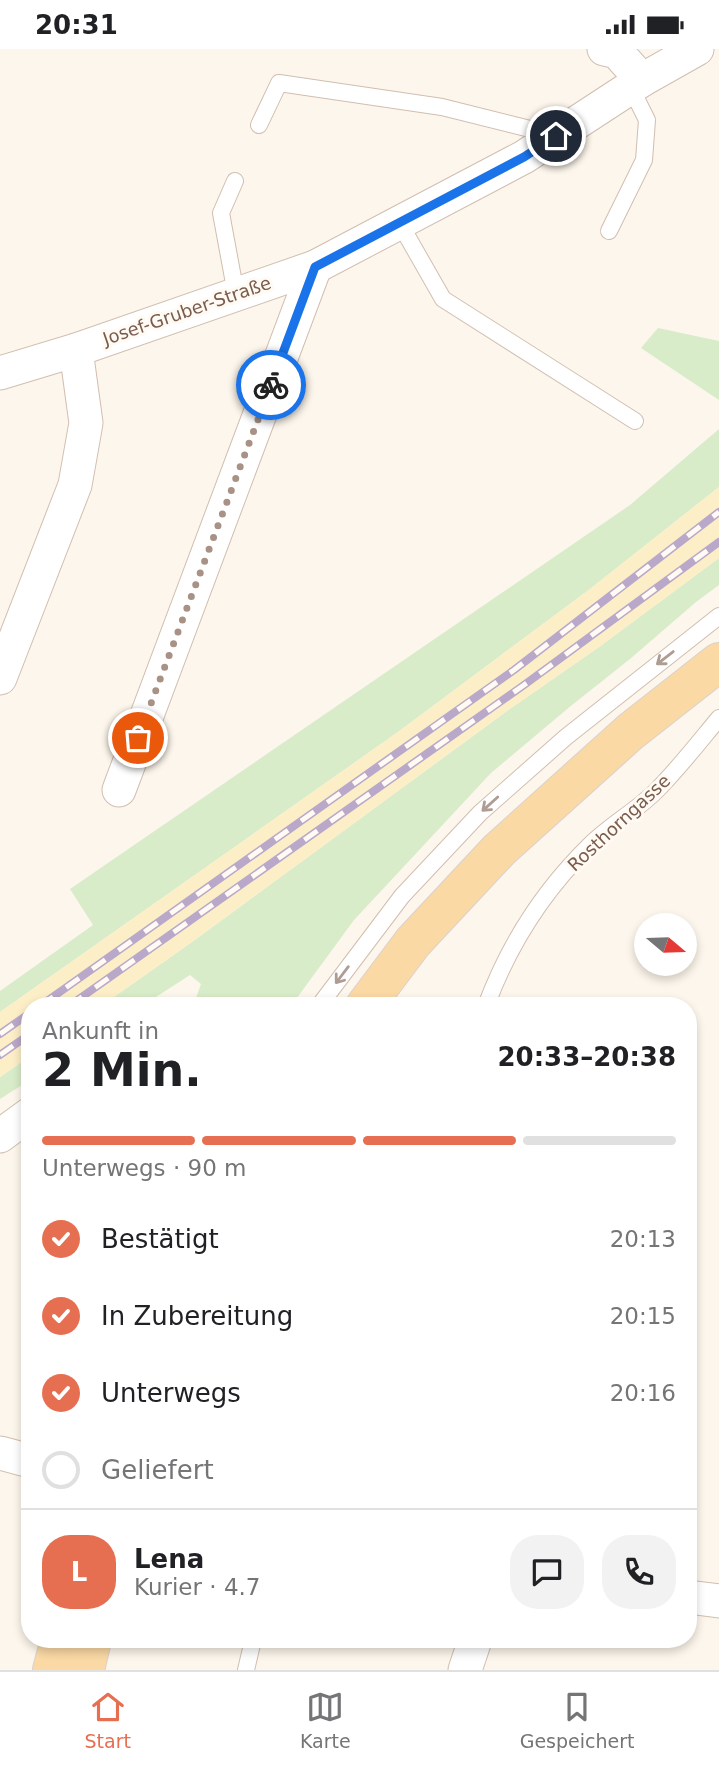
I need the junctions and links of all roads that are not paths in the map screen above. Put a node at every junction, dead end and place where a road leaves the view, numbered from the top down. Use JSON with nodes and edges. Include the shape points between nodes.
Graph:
{"nodes":[{"id":1,"x":604,"y":49,"type":"edge"},
{"id":2,"x":696,"y":49,"type":"edge"},
{"id":3,"x":637,"y":84,"type":"junction"},
{"id":4,"x":259,"y":125,"type":"dead end"},
{"id":5,"x":556,"y":136,"type":"junction"},
{"id":6,"x":235,"y":181,"type":"dead end"},
{"id":7,"x":399,"y":222,"type":"junction"},
{"id":8,"x":609,"y":231,"type":"dead end"},
{"id":9,"x":315,"y":267,"type":"junction"},
{"id":10,"x":236,"y":294,"type":"junction"},
{"id":11,"x":76,"y":350,"type":"junction"},
{"id":12,"x":0,"y":373,"type":"edge"},
{"id":13,"x":635,"y":421,"type":"dead end"},
{"id":14,"x":719,"y":616,"type":"edge"},
{"id":15,"x":719,"y":662,"type":"edge"},
{"id":16,"x":0,"y":678,"type":"edge"},
{"id":17,"x":719,"y":718,"type":"edge"},
{"id":18,"x":119,"y":790,"type":"dead end"},
{"id":19,"x":326,"y":997,"type":"edge"},
{"id":20,"x":372,"y":997,"type":"edge"},
{"id":21,"x":489,"y":997,"type":"edge"},
{"id":22,"x":21,"y":1121,"type":"edge"},
{"id":23,"x":0,"y":1136,"type":"edge"},
{"id":24,"x":0,"y":1453,"type":"edge"},
{"id":25,"x":21,"y":1459,"type":"edge"},
{"id":26,"x":697,"y":1598,"type":"edge"},
{"id":27,"x":719,"y":1601,"type":"edge"},
{"id":28,"x":58,"y":1648,"type":"edge"},
{"id":29,"x":90,"y":1648,"type":"edge"},
{"id":30,"x":251,"y":1648,"type":"edge"},
{"id":31,"x":472,"y":1648,"type":"edge"},
{"id":32,"x":52,"y":1670,"type":"edge"},
{"id":33,"x":85,"y":1670,"type":"edge"},
{"id":34,"x":246,"y":1670,"type":"edge"},
{"id":35,"x":465,"y":1670,"type":"edge"}],
"edges":[{"from":1,"to":3,"type":"street","via":[[617,52]]},
{"from":2,"to":3,"type":"street","name":"Josef-Gruber-Straße"},
{"from":3,"to":5,"type":"street","name":"Josef-Gruber-Straße"},
{"from":3,"to":8,"type":"lane","via":[[647,120],[644,160]]},
{"from":4,"to":5,"type":"lane","via":[[279,83],[442,107]]},
{"from":5,"to":7,"type":"street","name":"Josef-Gruber-Straße"},
{"from":6,"to":10,"type":"lane","via":[[221,213]]},
{"from":7,"to":9,"type":"street","name":"Josef-Gruber-Straße"},
{"from":7,"to":13,"type":"lane","via":[[443,299]]},
{"from":9,"to":10,"type":"street","name":"Josef-Gruber-Straße"},
{"from":9,"to":18,"type":"street"},
{"from":10,"to":11,"type":"street","name":"Josef-Gruber-Straße"},
{"from":11,"to":12,"type":"street","name":"Josef-Gruber-Straße"},
{"from":11,"to":16,"type":"street","via":[[86,423],[75,485]]},
{"from":14,"to":19,"type":"lane","one_way":true,"via":[[566,737],[480,813],[402,896]]},
{"from":15,"to":20,"type":"main road","via":[[630,732],[499,850],[413,942]]},
{"from":17,"to":21,"type":"lane","name":"Rosthorngasse","via":[[654,793],[590,844],[548,892],[511,947]]},
{"from":22,"to":23,"type":"street"},
{"from":24,"to":25,"type":"street"},
{"from":26,"to":27,"type":"street"},
{"from":28,"to":32,"type":"main road"},
{"from":29,"to":33,"type":"main road"},
{"from":30,"to":34,"type":"lane"},
{"from":31,"to":35,"type":"street"}]}
